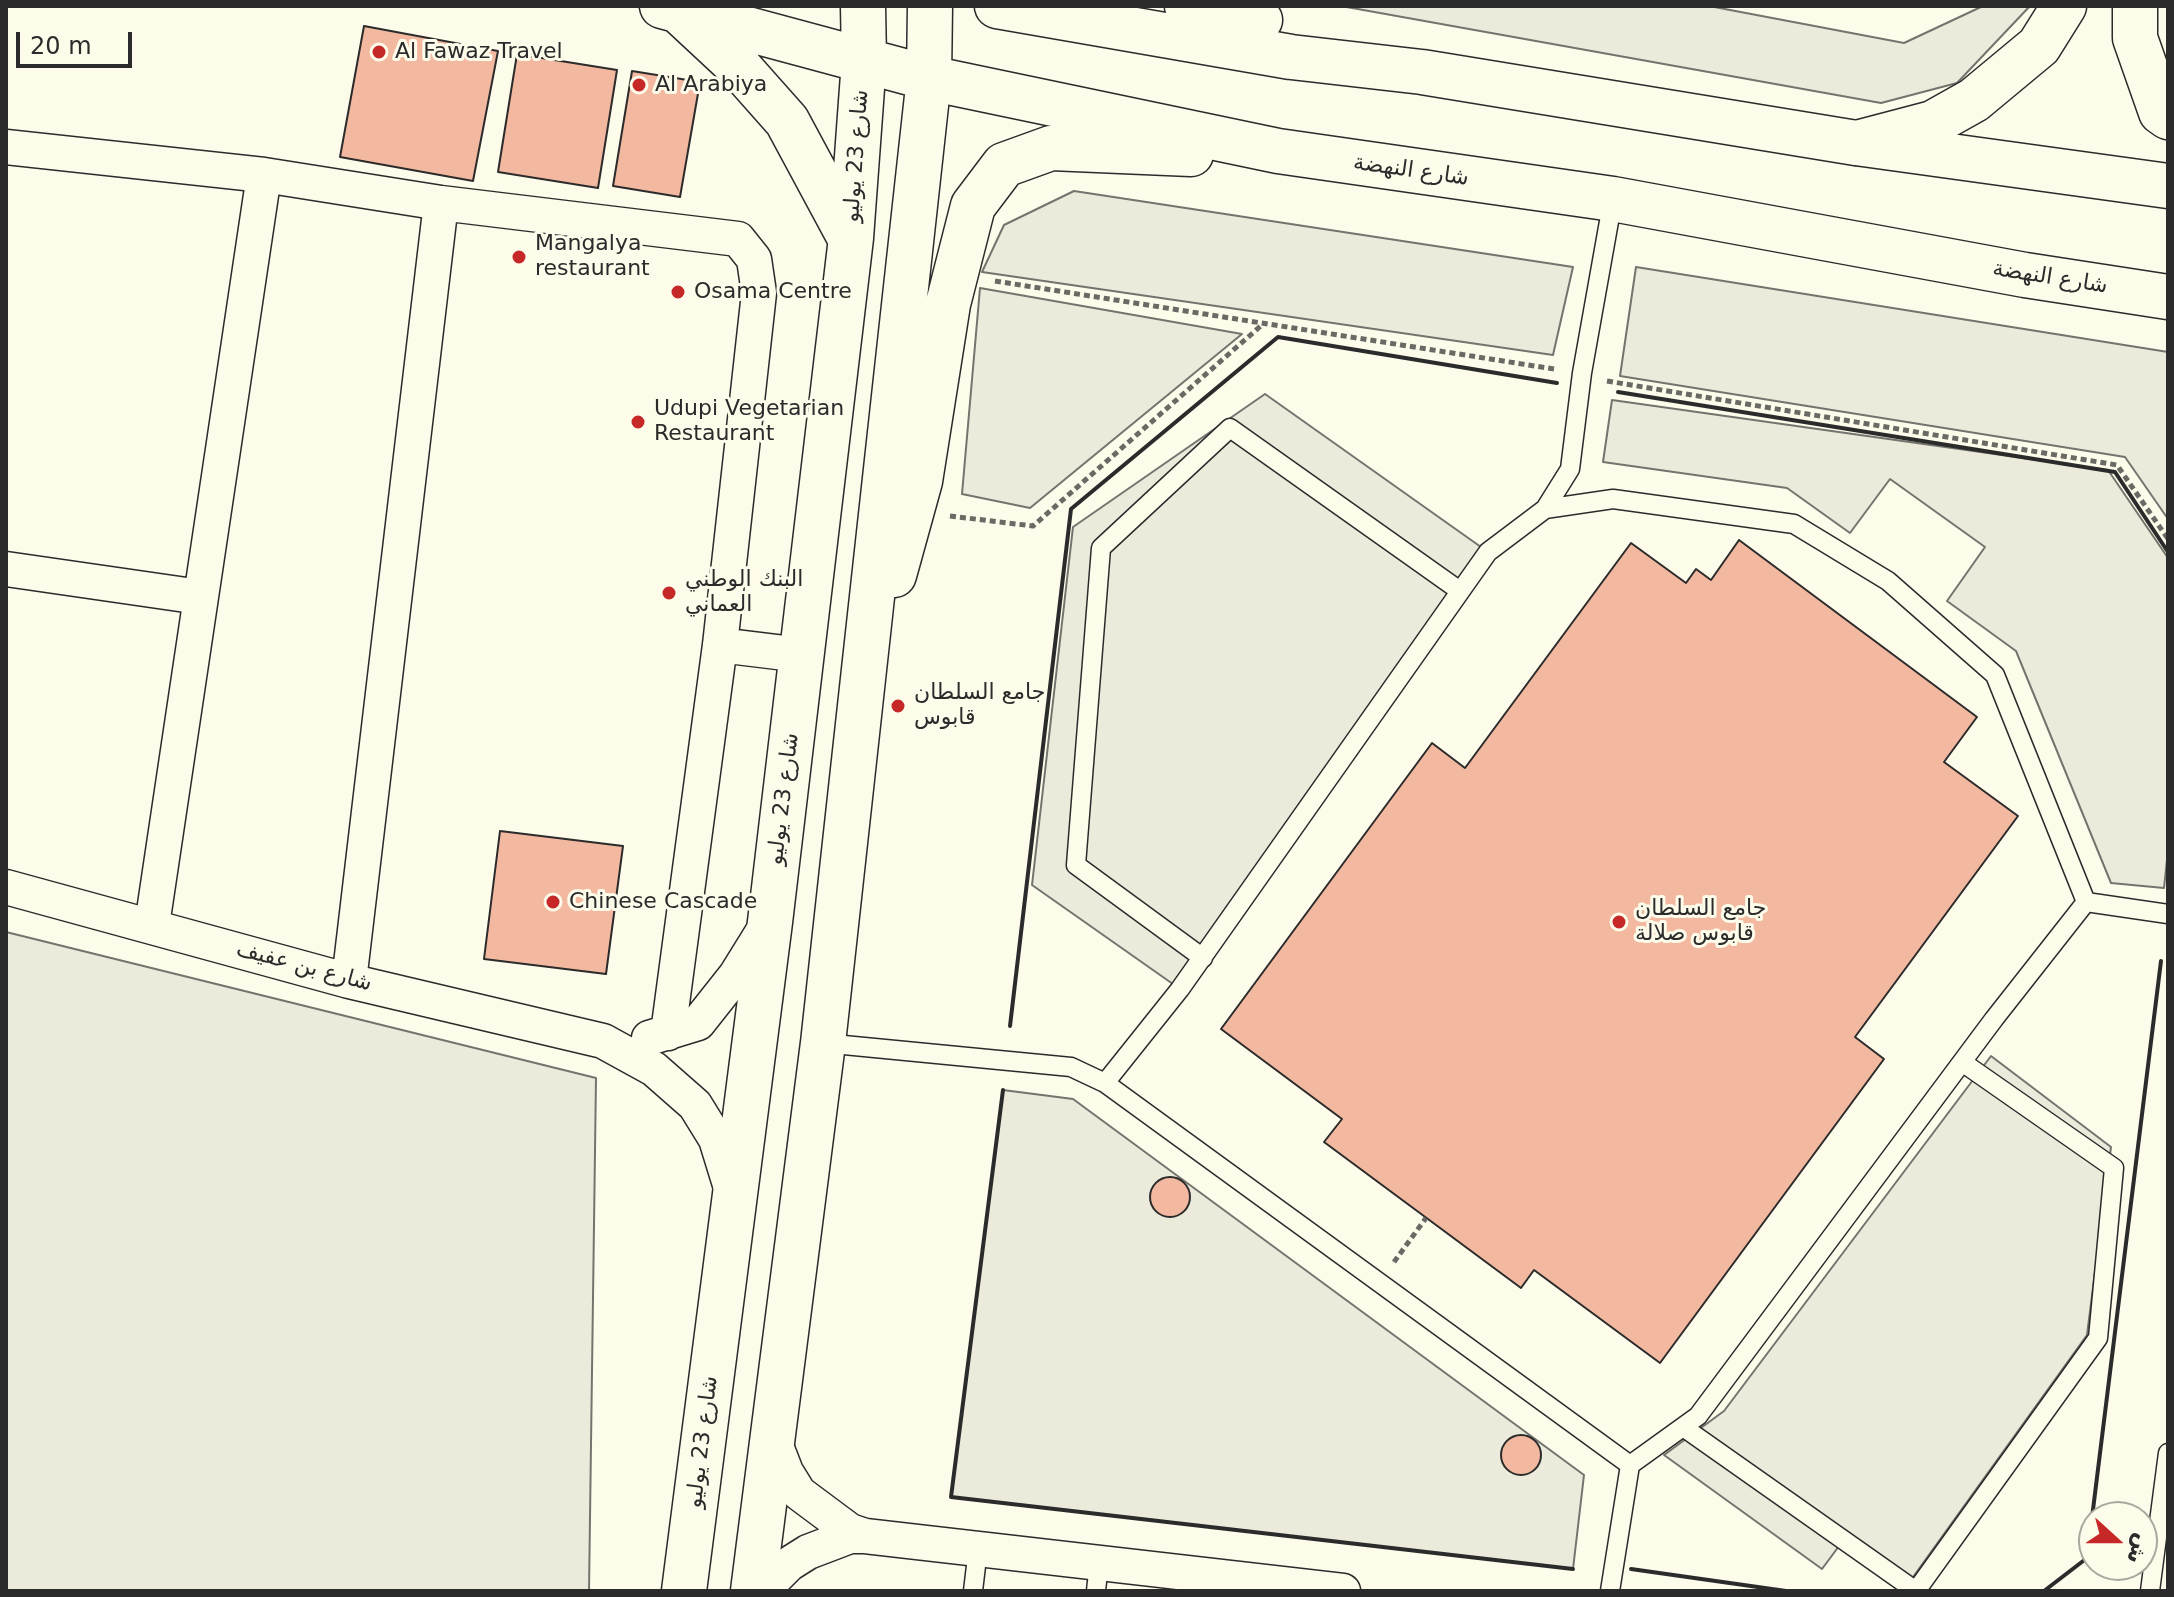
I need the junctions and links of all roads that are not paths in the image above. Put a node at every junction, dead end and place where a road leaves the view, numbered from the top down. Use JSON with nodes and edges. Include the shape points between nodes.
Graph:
{"nodes":[{"id":1,"x":863,"y":6,"type":"edge"},
{"id":2,"x":930,"y":6,"type":"edge"},
{"id":3,"x":997,"y":6,"type":"edge"},
{"id":4,"x":1187,"y":6,"type":"edge"},
{"id":5,"x":2064,"y":6,"type":"edge"},
{"id":6,"x":2135,"y":6,"type":"edge"},
{"id":7,"x":670,"y":8,"type":"edge"},
{"id":8,"x":864,"y":61,"type":"junction"},
{"id":9,"x":1422,"y":72,"type":"junction"},
{"id":10,"x":929,"y":78,"type":"junction"},
{"id":11,"x":2168,"y":117,"type":"edge"},
{"id":12,"x":1856,"y":143,"type":"junction"},
{"id":13,"x":6,"y":147,"type":"edge"},
{"id":14,"x":1333,"y":161,"type":"junction"},
{"id":15,"x":264,"y":175,"type":"junction"},
{"id":16,"x":2168,"y":186,"type":"edge"},
{"id":17,"x":1613,"y":199,"type":"junction"},
{"id":18,"x":441,"y":203,"type":"junction"},
{"id":19,"x":851,"y":238,"type":"junction"},
{"id":20,"x":2025,"y":275,"type":"junction"},
{"id":21,"x":2168,"y":297,"type":"edge"},
{"id":22,"x":2168,"y":320,"type":"edge"},
{"id":23,"x":1545,"y":509,"type":"junction"},
{"id":24,"x":6,"y":569,"type":"edge"},
{"id":25,"x":1460,"y":591,"type":"junction"},
{"id":26,"x":200,"y":597,"type":"junction"},
{"id":27,"x":720,"y":645,"type":"junction"},
{"id":28,"x":802,"y":655,"type":"junction"},
{"id":29,"x":858,"y":708,"type":"junction"},
{"id":30,"x":6,"y":887,"type":"edge"},
{"id":31,"x":2086,"y":902,"type":"junction"},
{"id":32,"x":2168,"y":914,"type":"edge"},
{"id":33,"x":770,"y":922,"type":"junction"},
{"id":34,"x":152,"y":925,"type":"junction"},
{"id":35,"x":1203,"y":958,"type":"junction"},
{"id":36,"x":349,"y":981,"type":"junction"},
{"id":37,"x":668,"y":1033,"type":"junction"},
{"id":38,"x":603,"y":1041,"type":"junction"},
{"id":39,"x":823,"y":1043,"type":"junction"},
{"id":40,"x":1962,"y":1062,"type":"junction"},
{"id":41,"x":1105,"y":1083,"type":"junction"},
{"id":42,"x":734,"y":1199,"type":"junction"},
{"id":43,"x":1683,"y":1427,"type":"junction"},
{"id":44,"x":774,"y":1441,"type":"junction"},
{"id":45,"x":2168,"y":1453,"type":"edge"},
{"id":46,"x":1630,"y":1465,"type":"junction"},
{"id":47,"x":865,"y":1536,"type":"junction"},
{"id":48,"x":978,"y":1549,"type":"junction"},
{"id":49,"x":1098,"y":1577,"type":"edge"},
{"id":50,"x":684,"y":1591,"type":"edge"},
{"id":51,"x":753,"y":1591,"type":"edge"},
{"id":52,"x":762,"y":1591,"type":"edge"},
{"id":53,"x":973,"y":1591,"type":"edge"},
{"id":54,"x":1343,"y":1591,"type":"edge"},
{"id":55,"x":1610,"y":1591,"type":"edge"},
{"id":56,"x":2150,"y":1591,"type":"edge"}],
"edges":[{"from":1,"to":8,"type":"main road","name":"شارع 23 يوليو"},
{"from":2,"to":10,"type":"main road"},
{"from":3,"to":9,"type":"main road","via":[[1291,57]]},
{"from":4,"to":9,"type":"main road","via":[[1265,21]]},
{"from":5,"to":12,"type":"main road","via":[[2039,46],[1974,100],[1933,123]]},
{"from":6,"to":11,"type":"main road","via":[[2135,38],[2161,112]]},
{"from":7,"to":8,"type":"main road","name":"شارع النهضة"},
{"from":7,"to":19,"type":"main road","via":[[740,68],[787,121]]},
{"from":8,"to":10,"type":"main road","name":"شارع النهضة"},
{"from":8,"to":19,"type":"main road","name":"شارع 23 يوليو"},
{"from":9,"to":12,"type":"main road"},
{"from":10,"to":14,"type":"main road","name":"شارع النهضة"},
{"from":10,"to":29,"type":"main road"},
{"from":12,"to":16,"type":"main road"},
{"from":13,"to":15,"type":"street"},
{"from":14,"to":17,"type":"main road","name":"شارع النهضة"},
{"from":14,"to":29,"type":"main road","via":[[1051,148],[1004,165],[973,206],[948,304],[920,481]]},
{"from":15,"to":18,"type":"street"},
{"from":15,"to":26,"type":"street"},
{"from":17,"to":20,"type":"main road","name":"شارع النهضة"},
{"from":17,"to":23,"type":"lane","via":[[1570,469]]},
{"from":18,"to":27,"type":"street","via":[[738,239],[754,259],[759,293]]},
{"from":18,"to":36,"type":"street"},
{"from":19,"to":28,"type":"main road","name":"شارع 23 يوليو"},
{"from":20,"to":21,"type":"main road","name":"شارع النهضة"},
{"from":20,"to":22,"type":"main road","via":[[2095,306]]},
{"from":23,"to":25,"type":"lane","via":[[1488,552]]},
{"from":23,"to":31,"type":"lane","via":[[1613,499],[1794,524],[1888,581],[1995,675]]},
{"from":24,"to":26,"type":"street"},
{"from":25,"to":35,"type":"lane"},
{"from":25,"to":35,"type":"lane","via":[[1230,428],[1101,548],[1076,865]]},
{"from":26,"to":34,"type":"street"},
{"from":27,"to":28,"type":"street"},
{"from":27,"to":37,"type":"street"},
{"from":28,"to":33,"type":"main road","name":"شارع 23 يوليو"},
{"from":29,"to":39,"type":"main road"},
{"from":30,"to":34,"type":"street","name":"شارع بن عفيف"},
{"from":31,"to":32,"type":"lane"},
{"from":31,"to":40,"type":"lane"},
{"from":33,"to":37,"type":"street","name":"شارع بن عفيف","via":[[698,1023]]},
{"from":33,"to":42,"type":"main road","name":"شارع 23 يوليو"},
{"from":34,"to":36,"type":"street","name":"شارع بن عفيف"},
{"from":35,"to":41,"type":"lane"},
{"from":36,"to":38,"type":"street","name":"شارع بن عفيف"},
{"from":37,"to":38,"type":"street","name":"شارع بن عفيف"},
{"from":38,"to":42,"type":"street","name":"شارع بن عفيف","via":[[654,1069],[695,1105],[716,1139]]},
{"from":39,"to":41,"type":"lane","via":[[1071,1067]]},
{"from":39,"to":44,"type":"main road"},
{"from":40,"to":43,"type":"lane","via":[[1698,1416]]},
{"from":40,"to":43,"type":"lane","via":[[2114,1168],[2113,1183],[2098,1338],[1916,1591]]},
{"from":41,"to":46,"type":"lane"},
{"from":42,"to":50,"type":"main road","name":"شارع 23 يوليو"},
{"from":43,"to":46,"type":"lane"},
{"from":44,"to":47,"type":"street","via":[[799,1493]]},
{"from":44,"to":51,"type":"main road"},
{"from":45,"to":56,"type":"lane"},
{"from":46,"to":55,"type":"lane"},
{"from":47,"to":48,"type":"street"},
{"from":47,"to":52,"type":"street","via":[[850,1536],[808,1552]]},
{"from":48,"to":49,"type":"street"},
{"from":48,"to":53,"type":"lane"},
{"from":49,"to":54,"type":"street"}]}
